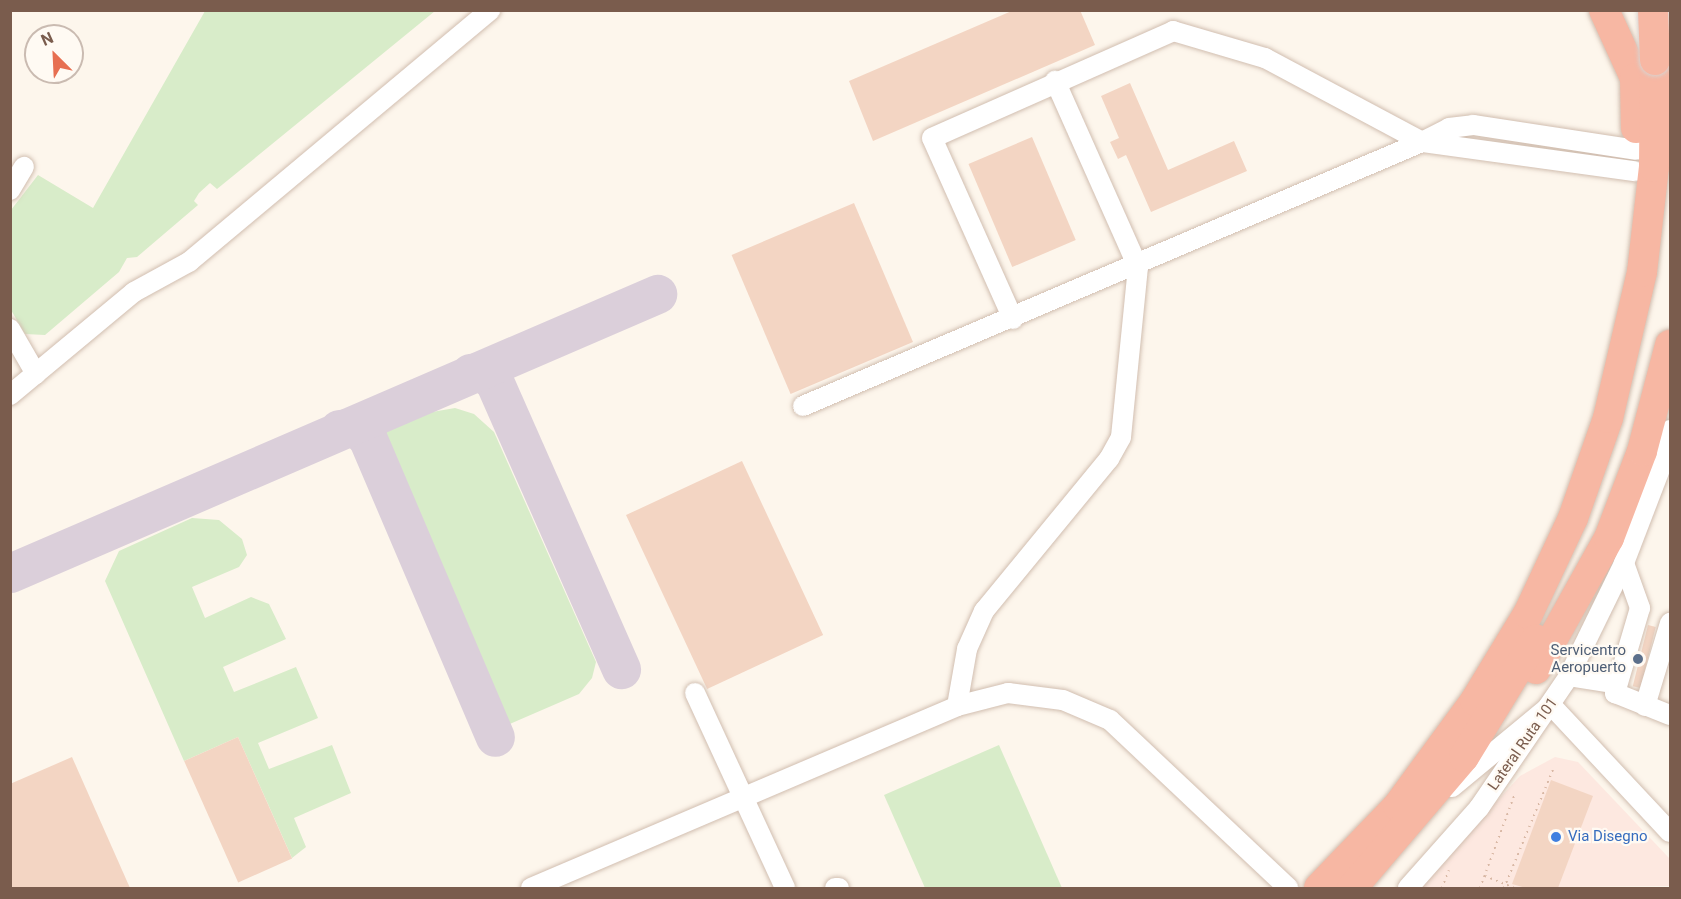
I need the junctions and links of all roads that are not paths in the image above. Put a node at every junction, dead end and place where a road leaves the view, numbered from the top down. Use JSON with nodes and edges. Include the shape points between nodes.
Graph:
{"nodes":[{"id":1,"x":490,"y":10,"type":"edge"},
{"id":2,"x":1605,"y":10,"type":"edge"},
{"id":3,"x":1653,"y":10,"type":"edge"},
{"id":4,"x":1671,"y":24,"type":"edge"},
{"id":5,"x":1055,"y":81,"type":"junction"},
{"id":6,"x":1422,"y":142,"type":"junction"},
{"id":7,"x":1636,"y":161,"type":"junction"},
{"id":8,"x":24,"y":167,"type":"dead end"},
{"id":9,"x":10,"y":190,"type":"edge"},
{"id":10,"x":1671,"y":203,"type":"edge"},
{"id":11,"x":1138,"y":267,"type":"junction"},
{"id":12,"x":1013,"y":319,"type":"junction"},
{"id":13,"x":10,"y":329,"type":"edge"},
{"id":14,"x":1671,"y":345,"type":"edge"},
{"id":15,"x":36,"y":374,"type":"junction"},
{"id":16,"x":10,"y":395,"type":"edge"},
{"id":17,"x":803,"y":406,"type":"dead end"},
{"id":18,"x":1671,"y":430,"type":"edge"},
{"id":19,"x":1669,"y":452,"type":"edge"},
{"id":20,"x":1623,"y":563,"type":"junction"},
{"id":21,"x":1640,"y":608,"type":"junction"},
{"id":22,"x":1671,"y":618,"type":"edge"},
{"id":23,"x":1671,"y":623,"type":"edge"},
{"id":24,"x":1569,"y":676,"type":"junction"},
{"id":25,"x":1613,"y":683,"type":"junction"},
{"id":26,"x":695,"y":693,"type":"dead end"},
{"id":27,"x":1551,"y":705,"type":"junction"},
{"id":28,"x":957,"y":706,"type":"junction"},
{"id":29,"x":1645,"y":706,"type":"junction"},
{"id":30,"x":1671,"y":715,"type":"edge"},
{"id":31,"x":1458,"y":725,"type":"junction"},
{"id":32,"x":1452,"y":787,"type":"junction"},
{"id":33,"x":742,"y":796,"type":"junction"},
{"id":34,"x":1426,"y":806,"type":"junction"},
{"id":35,"x":1671,"y":832,"type":"edge"},
{"id":36,"x":531,"y":888,"type":"edge"},
{"id":37,"x":785,"y":888,"type":"edge"},
{"id":38,"x":1288,"y":888,"type":"edge"},
{"id":39,"x":1319,"y":888,"type":"edge"},
{"id":40,"x":1352,"y":888,"type":"edge"},
{"id":41,"x":1408,"y":888,"type":"edge"}],
"edges":[{"from":1,"to":15,"type":"street","via":[[189,262],[134,292]]},
{"from":2,"to":4,"type":"highway","via":[[1632,24]]},
{"from":2,"to":7,"type":"highway","via":[[1635,78]]},
{"from":3,"to":31,"type":"highway","bridge":true,"via":[[1649,220],[1608,418],[1573,518],[1528,614]]},
{"from":5,"to":6,"type":"street","via":[[1173,31],[1265,58]]},
{"from":5,"to":11,"type":"street"},
{"from":5,"to":12,"type":"street","via":[[932,138]]},
{"from":6,"to":7,"type":"street","via":[[1449,128],[1473,125]]},
{"from":6,"to":11,"type":"street"},
{"from":7,"to":31,"type":"highway","via":[[1623,276],[1599,390],[1556,508],[1462,699]]},
{"from":8,"to":9,"type":"street"},
{"from":10,"to":34,"type":"highway","via":[[1654,315],[1633,401],[1589,530],[1510,685]]},
{"from":11,"to":12,"type":"street"},
{"from":11,"to":28,"type":"street","via":[[1121,437],[1109,459],[984,611],[967,649]]},
{"from":12,"to":17,"type":"street"},
{"from":13,"to":15,"type":"street"},
{"from":14,"to":32,"type":"highway","via":[[1642,451],[1609,538],[1552,643]]},
{"from":15,"to":16,"type":"street"},
{"from":18,"to":19,"type":"street","name":"Lateral Ruta 101","via":[[1663,438]]},
{"from":19,"to":20,"type":"street","name":"Lateral Ruta 101"},
{"from":20,"to":21,"type":"street"},
{"from":20,"to":24,"type":"street","name":"Lateral Ruta 101"},
{"from":21,"to":22,"type":"street"},
{"from":21,"to":25,"type":"street"},
{"from":23,"to":29,"type":"street"},
{"from":24,"to":25,"type":"street"},
{"from":24,"to":27,"type":"street","name":"Lateral Ruta 101"},
{"from":25,"to":29,"type":"street","via":[[1620,698]]},
{"from":26,"to":33,"type":"street"},
{"from":27,"to":32,"type":"street"},
{"from":27,"to":35,"type":"street"},
{"from":27,"to":41,"type":"street","name":"Lateral Ruta 101","via":[[1479,808]]},
{"from":28,"to":33,"type":"street"},
{"from":28,"to":38,"type":"street","via":[[1008,693],[1063,700],[1110,720]]},
{"from":29,"to":30,"type":"street"},
{"from":31,"to":39,"type":"highway","via":[[1398,806]]},
{"from":32,"to":34,"type":"highway"},
{"from":33,"to":36,"type":"street"},
{"from":33,"to":37,"type":"street"},
{"from":34,"to":40,"type":"highway"}]}
